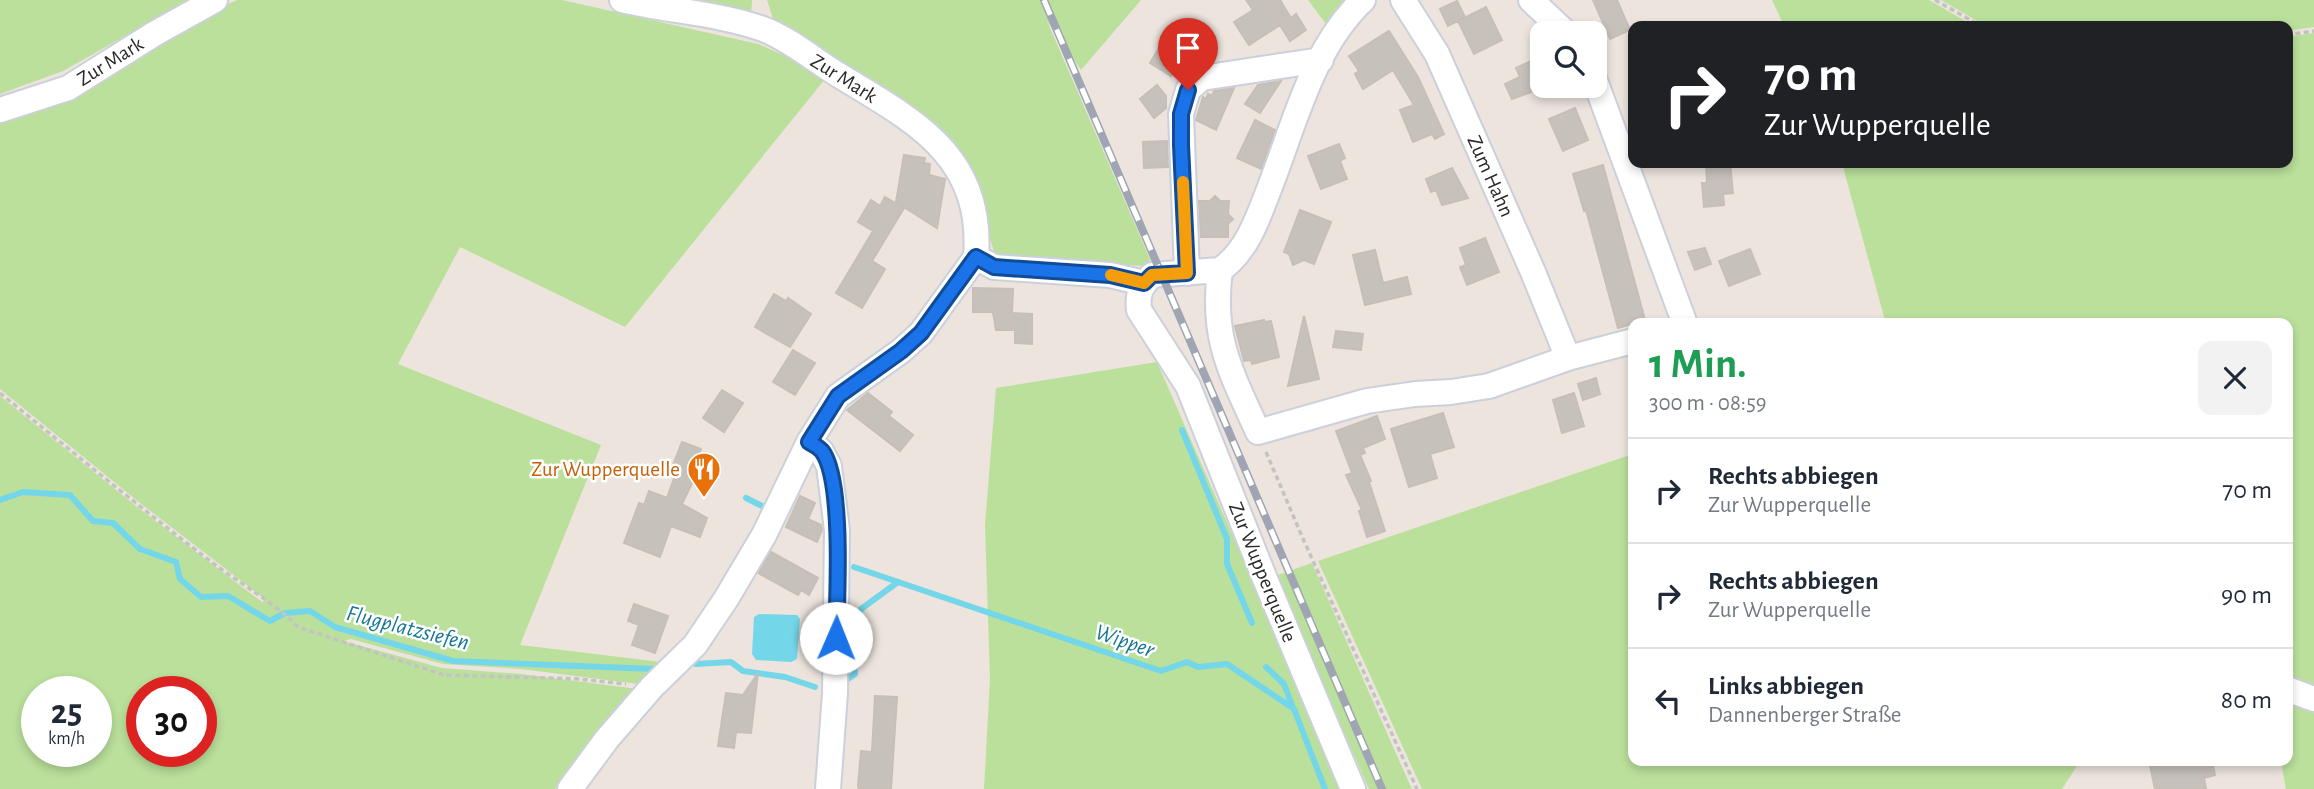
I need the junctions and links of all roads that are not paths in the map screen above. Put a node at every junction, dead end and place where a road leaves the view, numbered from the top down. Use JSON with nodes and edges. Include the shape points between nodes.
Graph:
{"nodes":[{"id":1,"x":215,"y":0,"type":"edge"},
{"id":2,"x":622,"y":0,"type":"edge"},
{"id":3,"x":1363,"y":0,"type":"edge"},
{"id":4,"x":1403,"y":0,"type":"edge"},
{"id":5,"x":1531,"y":0,"type":"edge"},
{"id":6,"x":1553,"y":21,"type":"edge"},
{"id":7,"x":1321,"y":60,"type":"junction"},
{"id":8,"x":1601,"y":98,"type":"edge"},
{"id":9,"x":0,"y":110,"type":"edge"},
{"id":10,"x":976,"y":257,"type":"junction"},
{"id":11,"x":1220,"y":270,"type":"junction"},
{"id":12,"x":1187,"y":273,"type":"junction"},
{"id":13,"x":1144,"y":283,"type":"junction"},
{"id":14,"x":1683,"y":318,"type":"edge"},
{"id":15,"x":1628,"y":342,"type":"edge"},
{"id":16,"x":1568,"y":358,"type":"junction"},
{"id":17,"x":809,"y":442,"type":"junction"},
{"id":18,"x":2293,"y":691,"type":"edge"},
{"id":19,"x":2314,"y":699,"type":"edge"},
{"id":20,"x":570,"y":789,"type":"edge"},
{"id":21,"x":828,"y":789,"type":"edge"},
{"id":22,"x":1353,"y":789,"type":"edge"}],
"edges":[{"from":1,"to":9,"type":"street","name":"Zur Mark","via":[[68,88]]},
{"from":2,"to":10,"type":"street","name":"Zur Mark","via":[[765,30],[914,122],[951,158],[964,182],[975,215]]},
{"from":3,"to":7,"type":"street","via":[[1346,16]]},
{"from":4,"to":16,"type":"street","name":"Zum Hahn","via":[[1437,54]]},
{"from":5,"to":6,"type":"street"},
{"from":7,"to":11,"type":"street","via":[[1256,222],[1231,262]]},
{"from":7,"to":12,"type":"street","via":[[1202,78],[1188,90],[1181,114]]},
{"from":8,"to":14,"type":"street"},
{"from":10,"to":13,"type":"street","via":[[994,267],[1110,275]]},
{"from":10,"to":17,"type":"street","via":[[921,333],[838,396]]},
{"from":11,"to":12,"type":"street"},
{"from":11,"to":16,"type":"street","via":[[1217,321],[1222,347],[1258,432],[1367,401],[1489,386]]},
{"from":12,"to":13,"type":"street","via":[[1152,275]]},
{"from":13,"to":22,"type":"street","name":"Zur Wupperquelle","via":[[1137,297],[1139,310],[1188,386]]},
{"from":15,"to":16,"type":"street"},
{"from":17,"to":20,"type":"street","via":[[764,535],[695,645],[652,687]]},
{"from":17,"to":21,"type":"street","via":[[829,466],[837,530],[835,693]]},
{"from":18,"to":19,"type":"street"}]}
